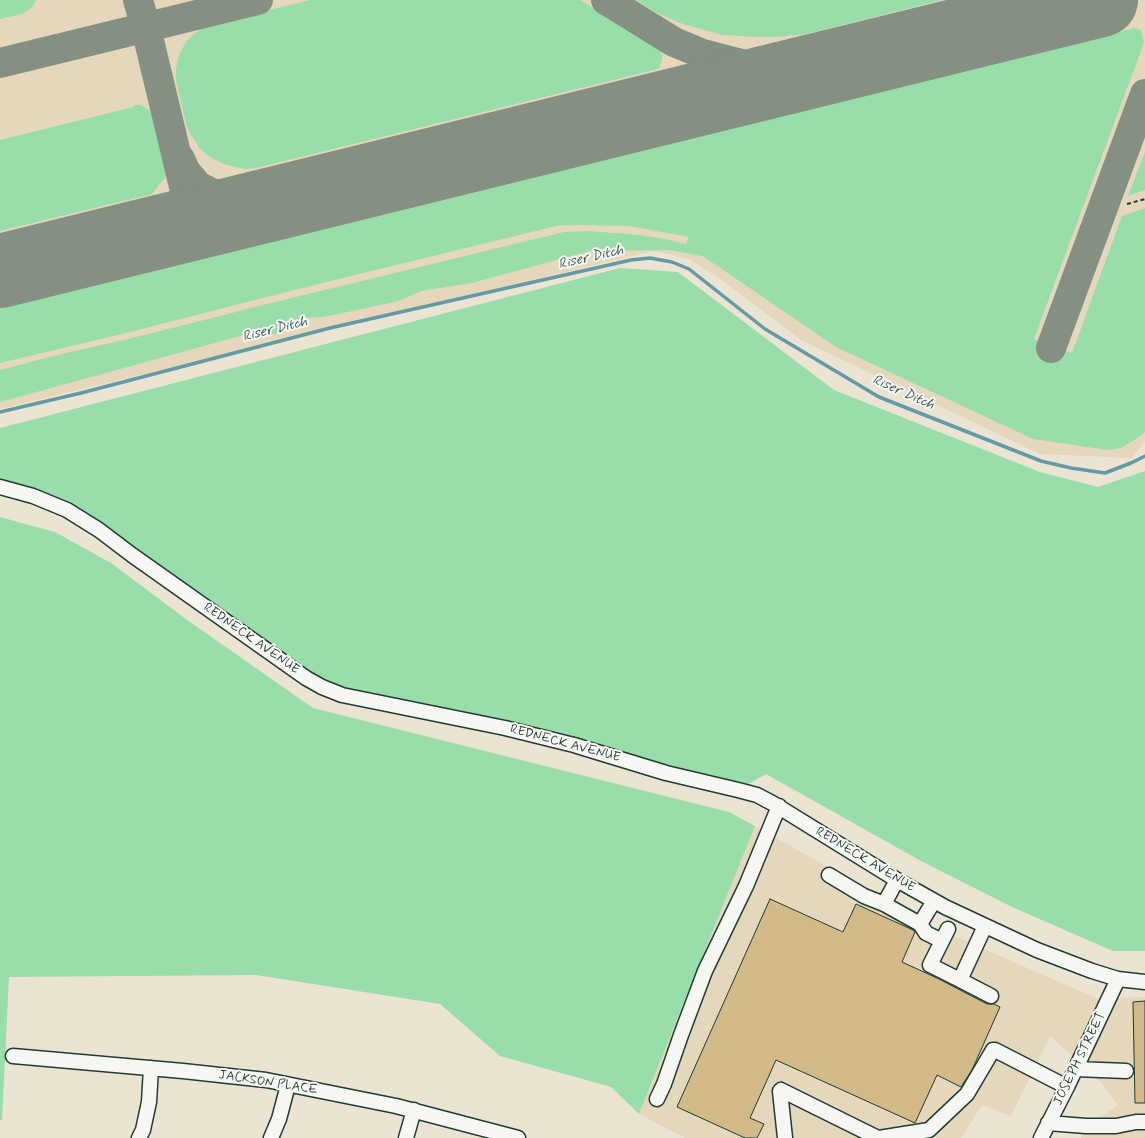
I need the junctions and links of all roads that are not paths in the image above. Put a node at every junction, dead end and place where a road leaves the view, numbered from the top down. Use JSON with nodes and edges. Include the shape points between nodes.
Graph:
{"nodes":[{"id":1,"x":0,"y":487,"type":"edge"},
{"id":2,"x":779,"y":806,"type":"junction"},
{"id":3,"x":829,"y":875,"type":"dead end"},
{"id":4,"x":897,"y":880,"type":"junction"},
{"id":5,"x":934,"y":901,"type":"junction"},
{"id":6,"x":884,"y":904,"type":"junction"},
{"id":7,"x":920,"y":924,"type":"junction"},
{"id":8,"x":985,"y":926,"type":"junction"},
{"id":9,"x":1118,"y":979,"type":"junction"},
{"id":10,"x":960,"y":980,"type":"junction"},
{"id":11,"x":1145,"y":982,"type":"edge"},
{"id":12,"x":991,"y":996,"type":"dead end"},
{"id":13,"x":13,"y":1056,"type":"dead end"},
{"id":14,"x":151,"y":1068,"type":"junction"},
{"id":15,"x":1075,"y":1069,"type":"junction"},
{"id":16,"x":1126,"y":1071,"type":"dead end"},
{"id":17,"x":288,"y":1085,"type":"junction"},
{"id":18,"x":1067,"y":1086,"type":"junction"},
{"id":19,"x":658,"y":1099,"type":"dead end"},
{"id":20,"x":414,"y":1110,"type":"junction"},
{"id":21,"x":1145,"y":1122,"type":"edge"},
{"id":22,"x":1048,"y":1123,"type":"junction"},
{"id":23,"x":139,"y":1138,"type":"edge"},
{"id":24,"x":271,"y":1138,"type":"edge"},
{"id":25,"x":406,"y":1138,"type":"edge"},
{"id":26,"x":518,"y":1138,"type":"edge"},
{"id":27,"x":785,"y":1138,"type":"edge"},
{"id":28,"x":879,"y":1138,"type":"edge"},
{"id":29,"x":1041,"y":1138,"type":"edge"}],
"edges":[{"from":1,"to":2,"type":"street","name":"REDNECK AVENUE","via":[[33,496],[80,518],[322,687],[342,695],[561,742],[666,773],[738,790]]},
{"from":2,"to":4,"type":"street","name":"REDNECK AVENUE"},
{"from":2,"to":19,"type":"street","via":[[746,886],[705,971]]},
{"from":3,"to":6,"type":"street","via":[[864,896]]},
{"from":4,"to":5,"type":"street","name":"REDNECK AVENUE"},
{"from":4,"to":6,"type":"street"},
{"from":5,"to":7,"type":"street"},
{"from":5,"to":8,"type":"street","name":"REDNECK AVENUE"},
{"from":6,"to":7,"type":"street"},
{"from":7,"to":10,"type":"street","via":[[926,933],[945,935],[930,965]]},
{"from":8,"to":9,"type":"street","name":"REDNECK AVENUE","via":[[1037,950]]},
{"from":8,"to":10,"type":"street"},
{"from":9,"to":11,"type":"street","name":"REDNECK AVENUE"},
{"from":9,"to":15,"type":"street","name":"JOSEPH STREET"},
{"from":10,"to":12,"type":"street"},
{"from":13,"to":14,"type":"street","name":"JACKSON PLACE"},
{"from":14,"to":17,"type":"street","name":"JACKSON PLACE","via":[[266,1080]]},
{"from":14,"to":23,"type":"street","via":[[150,1102]]},
{"from":15,"to":16,"type":"street"},
{"from":15,"to":18,"type":"street","name":"JOSEPH STREET"},
{"from":17,"to":20,"type":"street","name":"JACKSON PLACE"},
{"from":17,"to":24,"type":"street"},
{"from":18,"to":22,"type":"street","name":"JOSEPH STREET"},
{"from":18,"to":28,"type":"street","via":[[993,1050],[967,1094],[928,1130]]},
{"from":20,"to":25,"type":"street"},
{"from":20,"to":26,"type":"street","name":"JACKSON PLACE"},
{"from":21,"to":22,"type":"street","via":[[1116,1126]]},
{"from":22,"to":29,"type":"street","name":"JOSEPH STREET"},
{"from":27,"to":28,"type":"street","via":[[781,1090]]}]}
